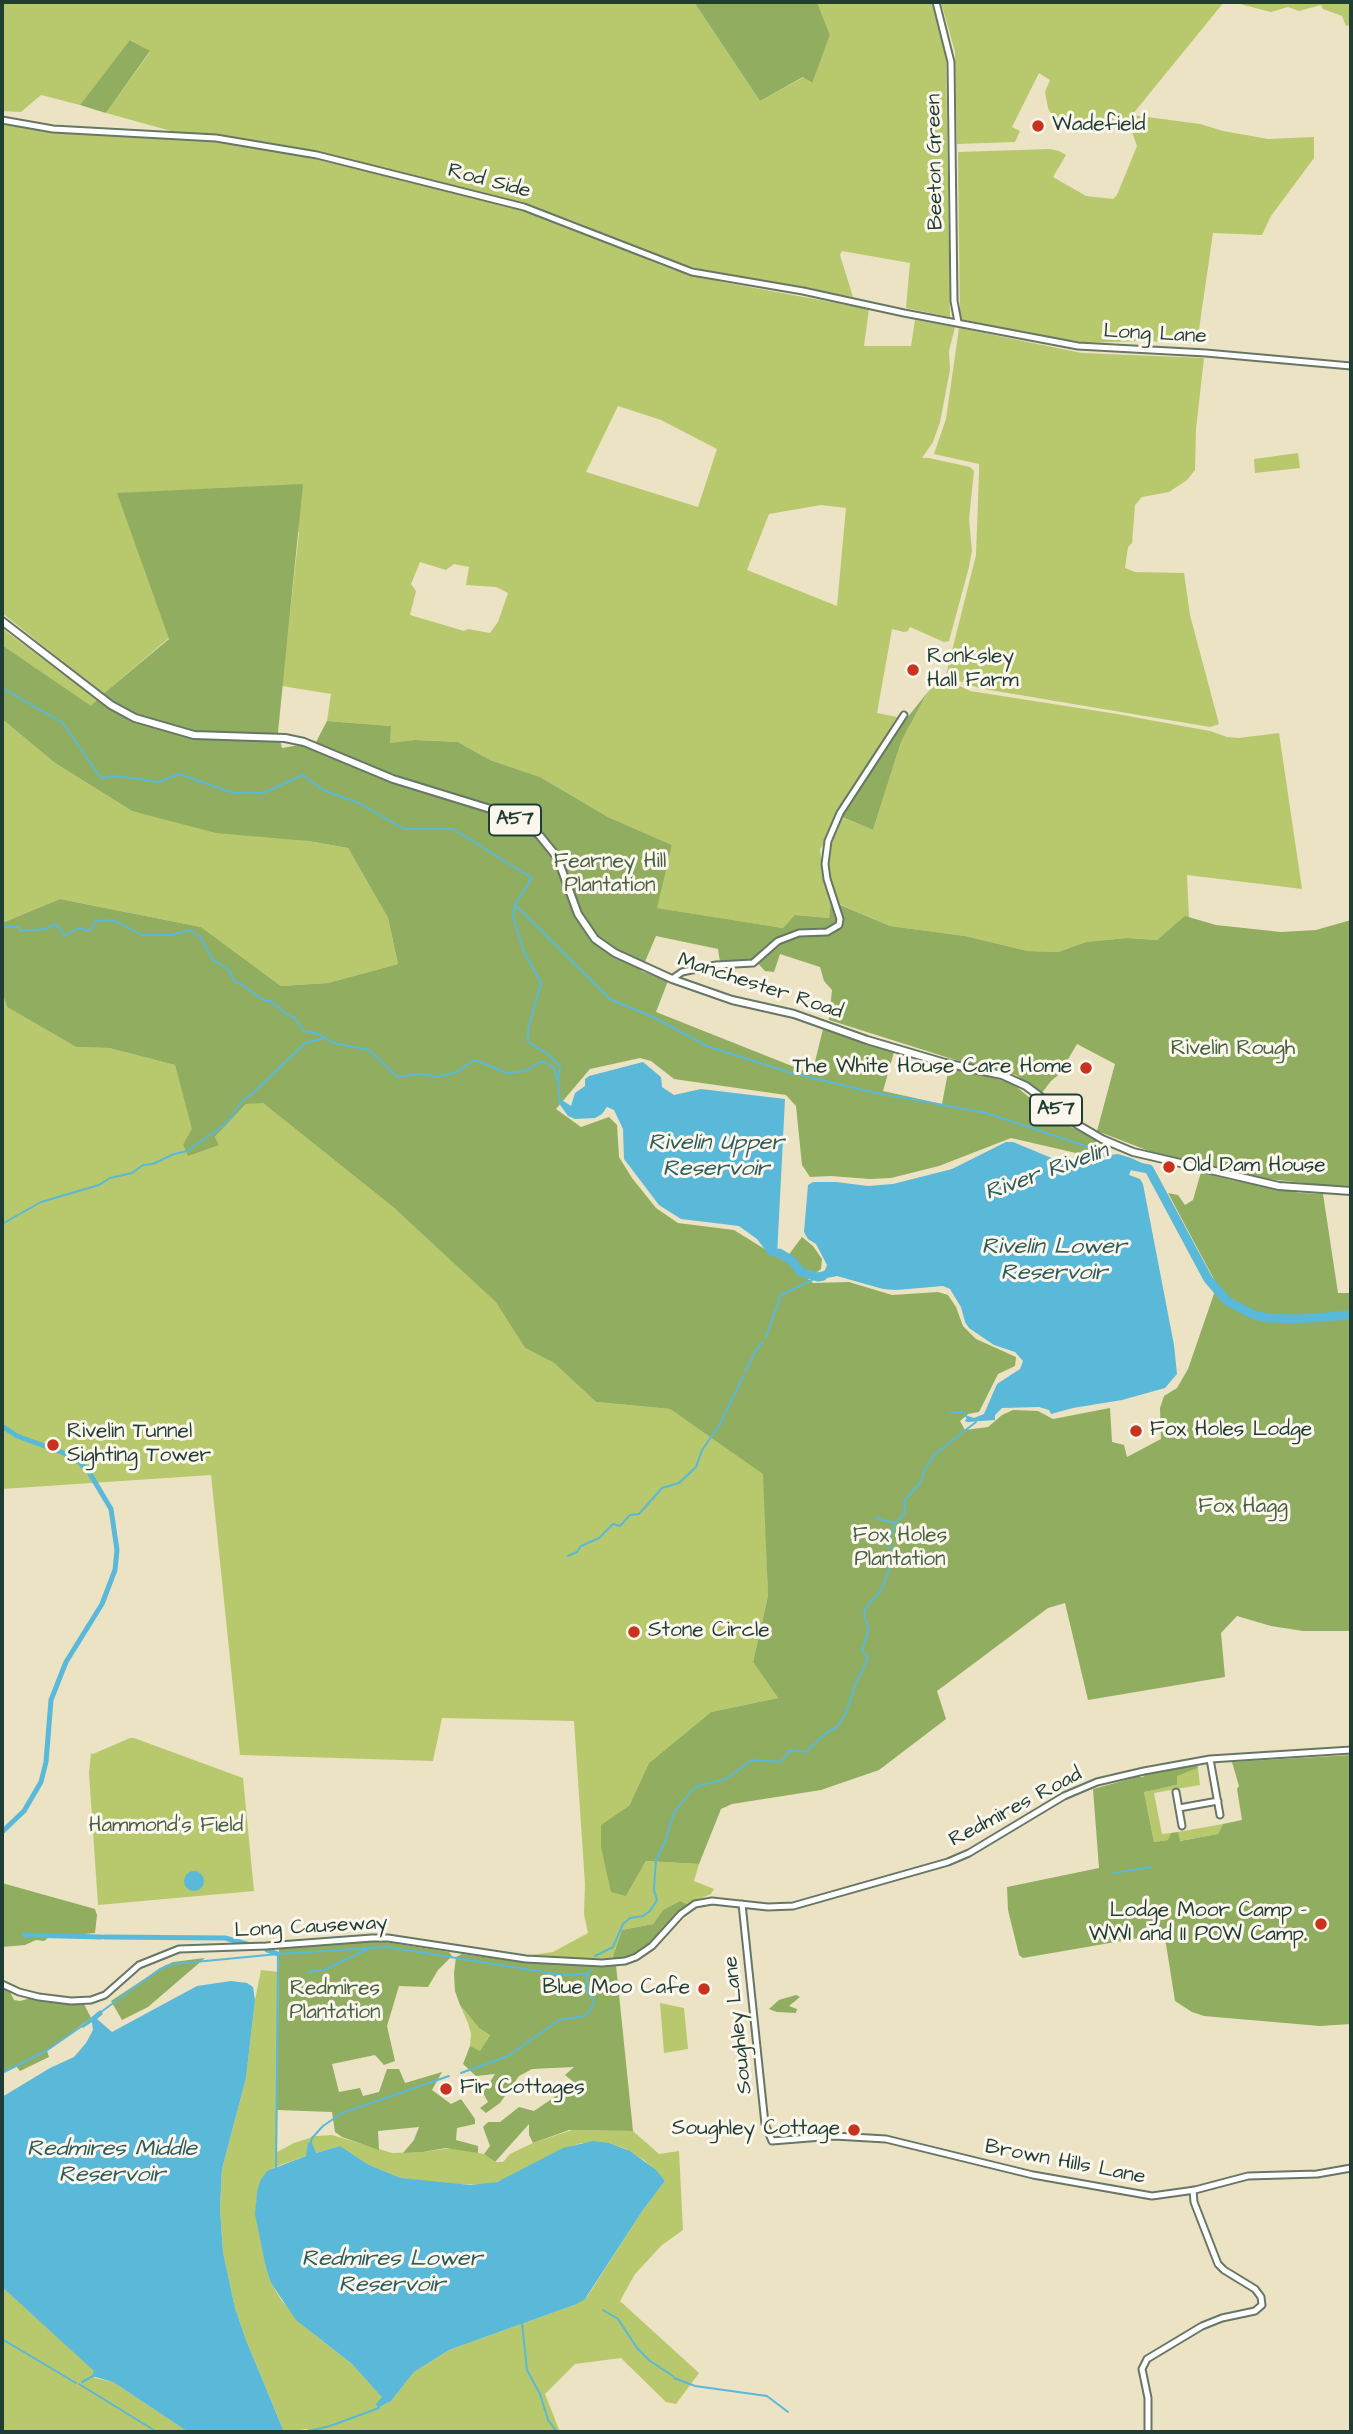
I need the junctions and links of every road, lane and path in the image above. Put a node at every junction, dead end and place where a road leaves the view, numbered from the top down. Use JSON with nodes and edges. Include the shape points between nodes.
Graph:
{"nodes":[{"id":1,"x":936,"y":2,"type":"edge"},
{"id":2,"x":2,"y":120,"type":"edge"},
{"id":3,"x":958,"y":322,"type":"junction"},
{"id":4,"x":1351,"y":366,"type":"edge"},
{"id":5,"x":2,"y":621,"type":"edge"},
{"id":6,"x":904,"y":715,"type":"dead end"},
{"id":7,"x":672,"y":979,"type":"junction"},
{"id":8,"x":1351,"y":1191,"type":"edge"},
{"id":9,"x":1351,"y":1750,"type":"edge"},
{"id":10,"x":1210,"y":1759,"type":"junction"},
{"id":11,"x":1176,"y":1792,"type":"dead end"},
{"id":12,"x":1218,"y":1801,"type":"junction"},
{"id":13,"x":1179,"y":1808,"type":"junction"},
{"id":14,"x":1220,"y":1815,"type":"dead end"},
{"id":15,"x":1182,"y":1826,"type":"dead end"},
{"id":16,"x":742,"y":1904,"type":"junction"},
{"id":17,"x":2,"y":1984,"type":"edge"},
{"id":18,"x":772,"y":2141,"type":"joint"},
{"id":19,"x":1351,"y":2168,"type":"edge"},
{"id":20,"x":1193,"y":2190,"type":"junction"},
{"id":21,"x":1148,"y":2432,"type":"edge"}],
"edges":[{"from":1,"to":3,"type":"street","name":"Beeton Green","via":[[951,62]]},
{"from":2,"to":3,"type":"street","name":"Rod Side","via":[[53,129],[216,138],[317,155],[524,207],[692,272]]},
{"from":3,"to":4,"type":"street","name":"Long Lane","via":[[1078,346]]},
{"from":5,"to":7,"type":"main road","name":"Manchester Road","number":"A57","via":[[111,705],[135,718],[194,735],[304,741],[393,779],[497,811],[528,826],[557,857],[578,914],[595,939]]},
{"from":6,"to":7,"type":"street","via":[[840,813],[828,841],[825,864],[839,925],[827,932],[799,933],[778,940],[753,963],[716,965],[682,972]]},
{"from":7,"to":8,"type":"main road","name":"Manchester Road","number":"A57","via":[[945,1063],[1002,1074],[1026,1086],[1063,1116],[1133,1152],[1279,1186]]},
{"from":9,"to":10,"type":"street","name":"Redmires Road"},
{"from":10,"to":12,"type":"street"},
{"from":10,"to":16,"type":"street","name":"Redmires Road","via":[[1081,1788],[947,1862],[799,1905]]},
{"from":11,"to":13,"type":"street"},
{"from":12,"to":13,"type":"street"},
{"from":12,"to":14,"type":"street"},
{"from":13,"to":15,"type":"street"},
{"from":16,"to":17,"type":"street","name":"Long Causeway","via":[[695,1904],[652,1947],[631,1960],[614,1962],[519,1959],[380,1937],[179,1949],[139,1965],[104,1995],[91,2000],[39,1997]]},
{"from":16,"to":18,"type":"street","name":"Soughley Lane","via":[[765,2124]]},
{"from":18,"to":20,"type":"street","name":"Brown Hills Lane","via":[[882,2138],[1033,2175],[1145,2195]]},
{"from":19,"to":20,"type":"street","name":"Brown Hills Lane","via":[[1248,2176]]},
{"from":20,"to":21,"type":"street","via":[[1217,2262],[1257,2291],[1262,2306],[1198,2328],[1144,2364]]}]}
